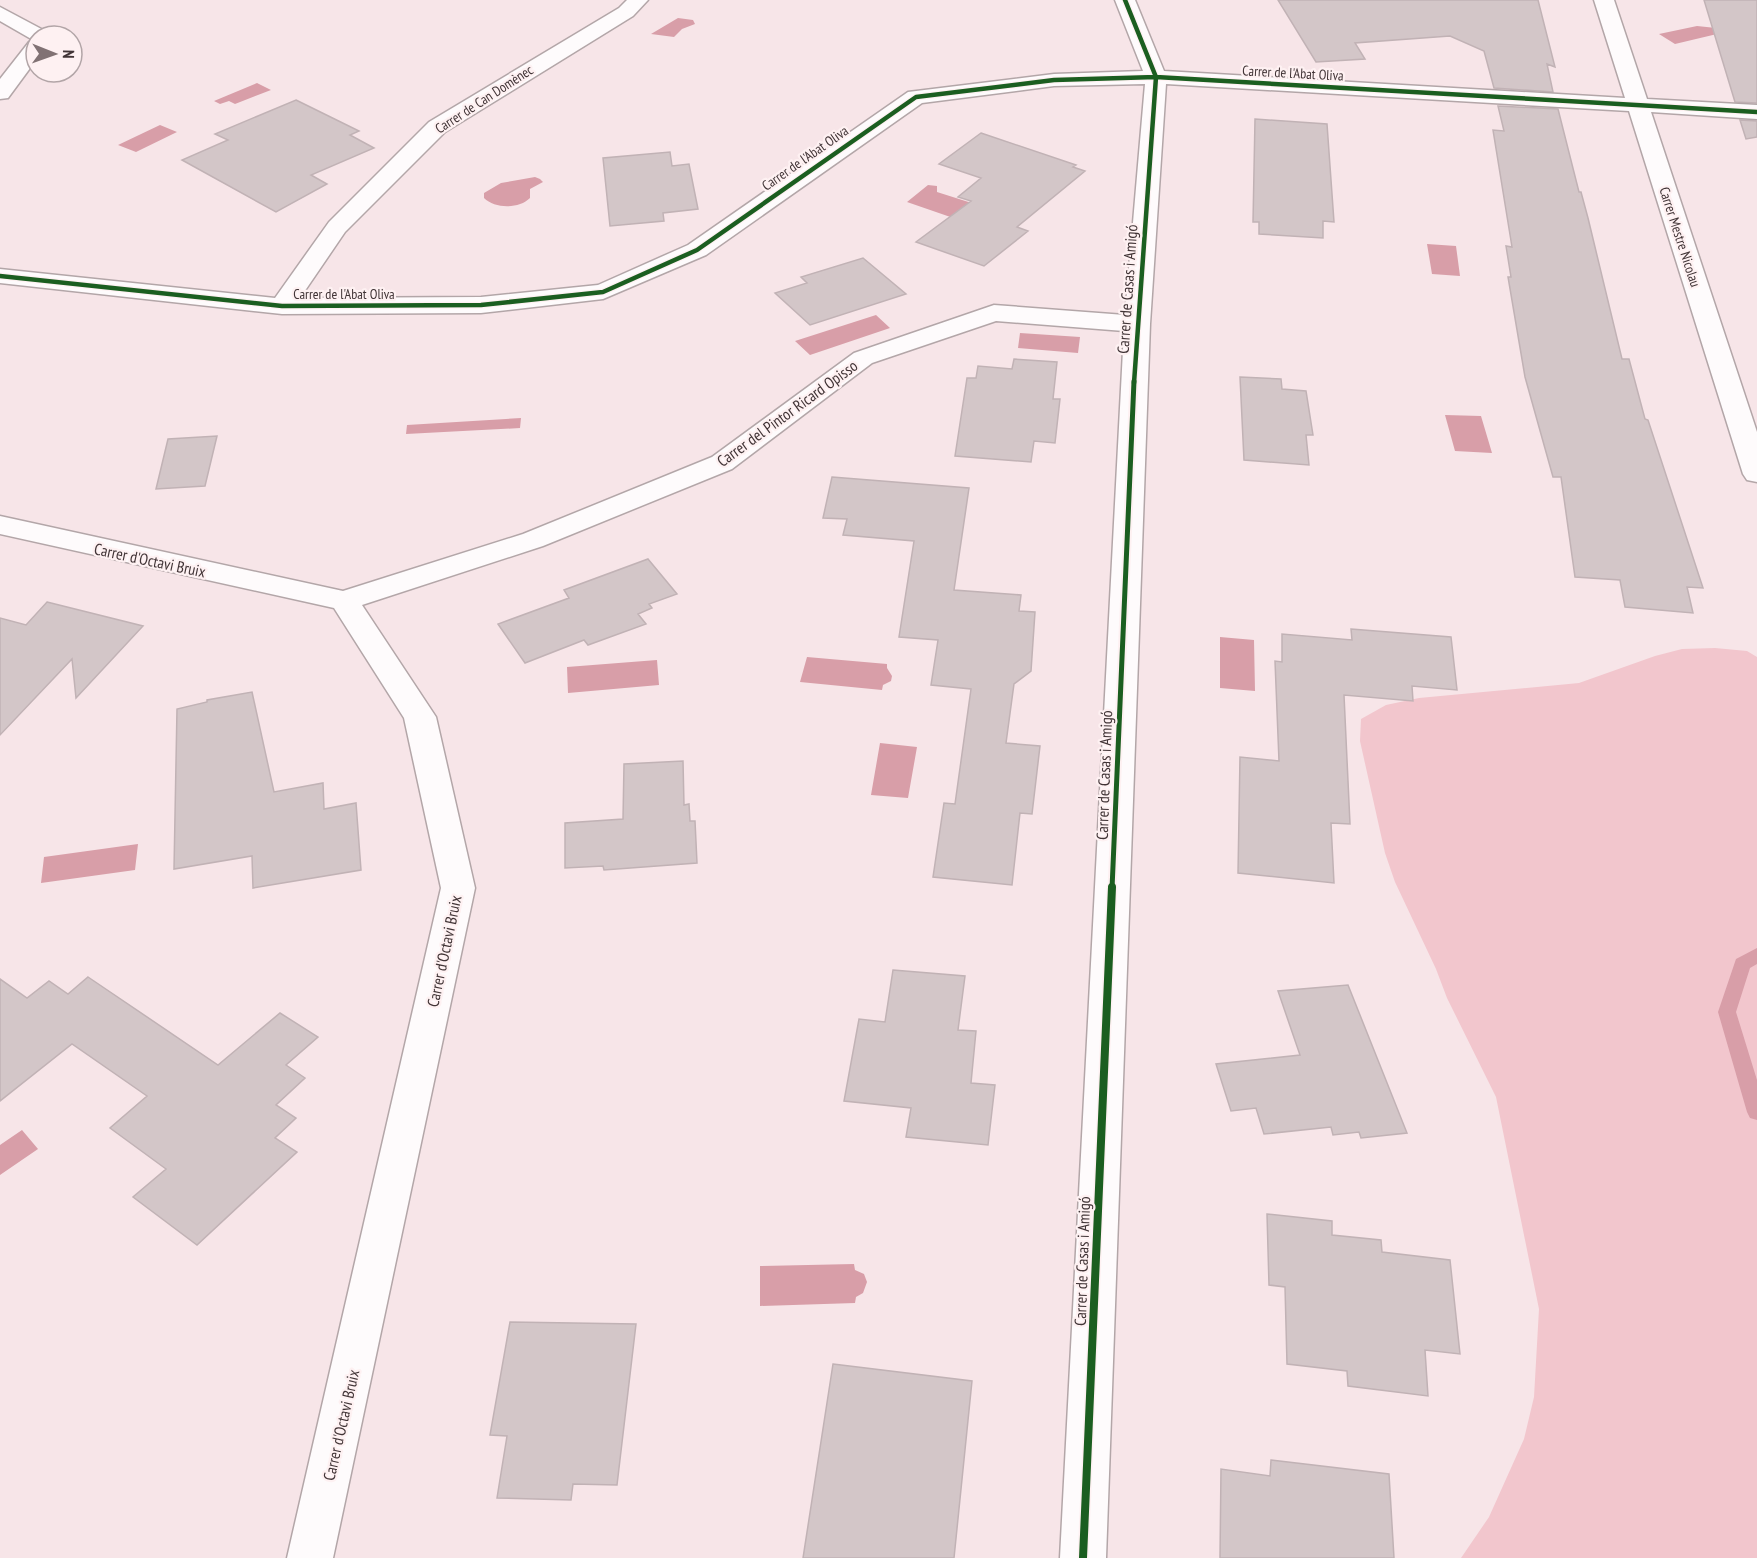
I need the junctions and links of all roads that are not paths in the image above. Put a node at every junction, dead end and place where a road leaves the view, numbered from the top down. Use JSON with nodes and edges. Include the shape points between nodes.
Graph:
{"nodes":[{"id":1,"x":638,"y":0,"type":"edge"},
{"id":2,"x":1125,"y":0,"type":"edge"},
{"id":3,"x":1604,"y":0,"type":"edge"},
{"id":4,"x":0,"y":13,"type":"edge"},
{"id":5,"x":24,"y":27,"type":"edge"},
{"id":6,"x":24,"y":62,"type":"edge"},
{"id":7,"x":1156,"y":77,"type":"junction"},
{"id":8,"x":0,"y":93,"type":"edge"},
{"id":9,"x":1638,"y":106,"type":"junction"},
{"id":10,"x":1757,"y":112,"type":"edge"},
{"id":11,"x":0,"y":276,"type":"edge"},
{"id":12,"x":282,"y":306,"type":"junction"},
{"id":13,"x":1137,"y":324,"type":"junction"},
{"id":14,"x":1757,"y":474,"type":"edge"},
{"id":15,"x":0,"y":525,"type":"edge"},
{"id":16,"x":344,"y":601,"type":"junction"},
{"id":17,"x":310,"y":1558,"type":"edge"},
{"id":18,"x":1083,"y":1558,"type":"edge"}],
"edges":[{"from":1,"to":12,"type":"street","name":"Carrer de Can Domènec","via":[[626,12],[437,127],[337,227]]},
{"from":2,"to":7,"type":"street","name":"Carrer de Casas i Amigó"},
{"from":3,"to":9,"type":"street","name":"Carrer Mestre Nicolau"},
{"from":4,"to":5,"type":"street"},
{"from":6,"to":8,"type":"street"},
{"from":7,"to":9,"type":"street","name":"Carrer de l'Abat Oliva"},
{"from":7,"to":12,"type":"street","name":"Carrer de l'Abat Oliva","via":[[1054,80],[915,97],[697,250],[603,292],[481,306]]},
{"from":7,"to":13,"type":"street","name":"Carrer de Casas i Amigó"},
{"from":9,"to":10,"type":"street","name":"Carrer de l'Abat Oliva"},
{"from":9,"to":14,"type":"street","name":"Carrer Mestre Nicolau"},
{"from":11,"to":12,"type":"street","name":"Carrer de l'Abat Oliva"},
{"from":13,"to":16,"type":"street","name":"Carrer del Pintor Ricard Opisso","via":[[994,312],[863,358],[722,463],[533,540]]},
{"from":13,"to":18,"type":"street","name":"Carrer de Casas i Amigó"},
{"from":15,"to":16,"type":"street","name":"Carrer d'Octavi Bruix"},
{"from":16,"to":17,"type":"street","name":"Carrer d'Octavi Bruix","via":[[420,717],[458,888]]}]}
